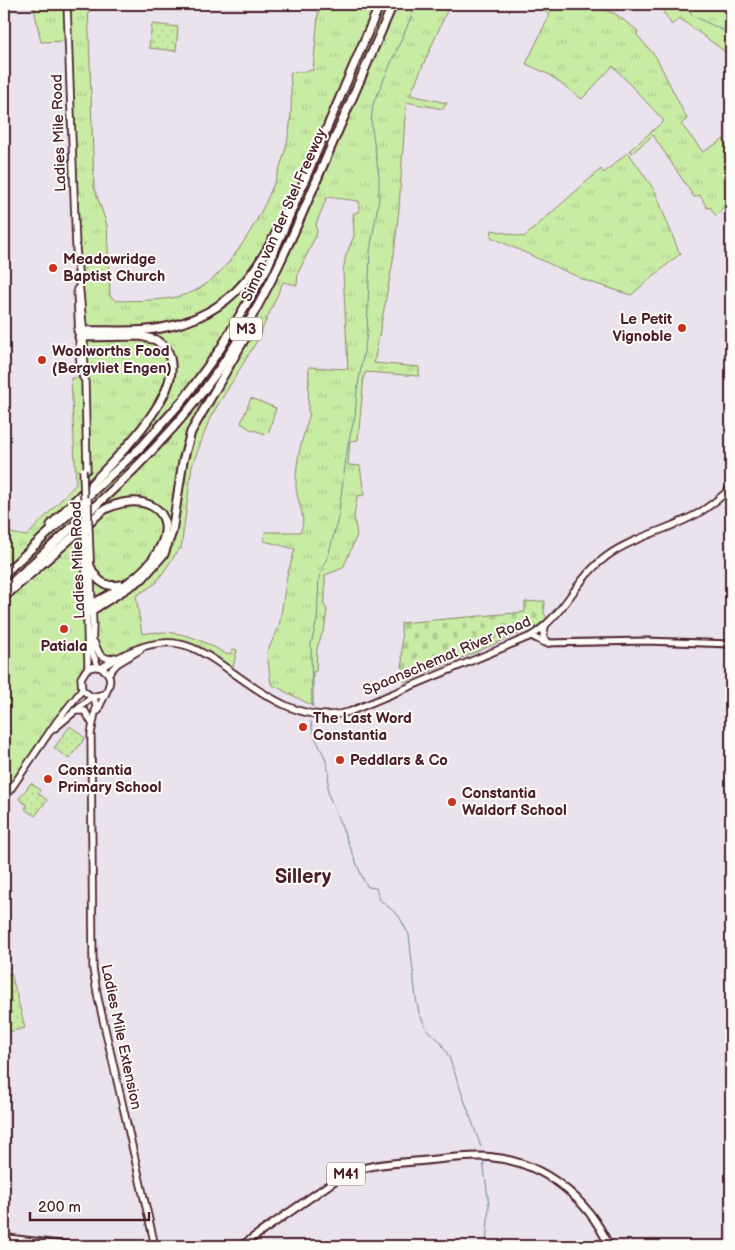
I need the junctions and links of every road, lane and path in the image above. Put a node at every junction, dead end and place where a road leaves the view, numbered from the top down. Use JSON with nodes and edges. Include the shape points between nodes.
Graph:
{"nodes":[{"id":1,"x":67,"y":4,"type":"edge"},
{"id":2,"x":380,"y":4,"type":"edge"},
{"id":3,"x":393,"y":4,"type":"edge"},
{"id":4,"x":317,"y":150,"type":"junction"},
{"id":5,"x":264,"y":298,"type":"junction"},
{"id":6,"x":81,"y":334,"type":"junction"},
{"id":7,"x":731,"y":488,"type":"edge"},
{"id":8,"x":87,"y":533,"type":"junction"},
{"id":9,"x":90,"y":566,"type":"junction"},
{"id":10,"x":6,"y":572,"type":"edge"},
{"id":11,"x":125,"y":584,"type":"junction"},
{"id":12,"x":4,"y":590,"type":"edge"},
{"id":13,"x":4,"y":597,"type":"edge"},
{"id":14,"x":89,"y":609,"type":"junction"},
{"id":15,"x":544,"y":627,"type":"junction"},
{"id":16,"x":533,"y":634,"type":"junction"},
{"id":17,"x":92,"y":635,"type":"junction"},
{"id":18,"x":549,"y":643,"type":"junction"},
{"id":19,"x":731,"y":644,"type":"edge"},
{"id":20,"x":142,"y":648,"type":"junction"},
{"id":21,"x":125,"y":654,"type":"junction"},
{"id":22,"x":99,"y":667,"type":"junction"},
{"id":23,"x":88,"y":668,"type":"junction"},
{"id":24,"x":108,"y":674,"type":"junction"},
{"id":25,"x":82,"y":690,"type":"junction"},
{"id":26,"x":105,"y":694,"type":"junction"},
{"id":27,"x":93,"y":697,"type":"junction"},
{"id":28,"x":73,"y":711,"type":"junction"},
{"id":29,"x":92,"y":723,"type":"junction"},
{"id":30,"x":54,"y":729,"type":"junction"},
{"id":31,"x":91,"y":740,"type":"junction"},
{"id":32,"x":21,"y":774,"type":"junction"},
{"id":33,"x":4,"y":792,"type":"edge"},
{"id":34,"x":4,"y":799,"type":"edge"},
{"id":35,"x":4,"y":1238,"type":"edge"},
{"id":36,"x":72,"y":1246,"type":"edge"},
{"id":37,"x":155,"y":1246,"type":"edge"},
{"id":38,"x":241,"y":1246,"type":"edge"},
{"id":39,"x":609,"y":1246,"type":"edge"}],
"edges":[{"from":1,"to":6,"type":"main road","name":"Ladies Mile Road"},
{"from":2,"to":4,"type":"highway","name":"Simon van der Stel Freeway","number":"M3"},
{"from":3,"to":5,"type":"highway","name":"Simon van der Stel Freeway","number":"M3"},
{"from":4,"to":6,"type":"highway","via":[[263,259],[250,278],[224,301],[198,317],[170,326]]},
{"from":4,"to":10,"type":"highway","name":"Simon van der Stel Freeway","number":"M3","via":[[252,298],[196,384],[124,465]]},
{"from":5,"to":12,"type":"highway","name":"Simon van der Stel Freeway","number":"M3","via":[[217,373],[172,430],[131,473]]},
{"from":5,"to":14,"type":"highway","via":[[245,339],[192,432],[183,461],[172,532],[164,554],[143,578]]},
{"from":6,"to":8,"type":"main road","name":"Ladies Mile Road","bridge":true},
{"from":6,"to":10,"type":"highway","via":[[141,336],[156,340],[166,348],[171,360],[169,382],[158,406],[142,427]]},
{"from":7,"to":15,"type":"main road","name":"Spaanschemat River Road","via":[[694,516],[626,545],[602,559],[584,576],[561,611]]},
{"from":8,"to":9,"type":"main road","name":"Ladies Mile Road"},
{"from":8,"to":14,"type":"main road","name":"Ladies Mile Road"},
{"from":9,"to":11,"type":"highway","via":[[103,584]]},
{"from":9,"to":14,"type":"main road","name":"Ladies Mile Road"},
{"from":11,"to":13,"type":"highway","via":[[148,565],[164,536],[161,516],[145,502],[124,501],[102,511]]},
{"from":11,"to":14,"type":"highway"},
{"from":14,"to":17,"type":"main road","name":"Ladies Mile Road"},
{"from":14,"to":23,"type":"main road","name":"Ladies Mile Road"},
{"from":15,"to":16,"type":"main road","name":"Spaanschemat River Road"},
{"from":15,"to":18,"type":"main road","via":[[543,637]]},
{"from":16,"to":18,"type":"street","via":[[540,642]]},
{"from":16,"to":20,"type":"main road","name":"Spaanschemat River Road","via":[[356,709],[325,716],[285,706],[189,646],[164,642]]},
{"from":17,"to":21,"type":"main road","via":[[100,655],[109,659]]},
{"from":17,"to":22,"type":"main road","name":"Ladies Mile Road","via":[[93,658]]},
{"from":18,"to":19,"type":"street","via":[[665,641]]},
{"from":20,"to":21,"type":"main road","name":"Spaanschemat River Road"},
{"from":20,"to":24,"type":"main road","name":"Spaanschemat River Road"},
{"from":21,"to":22,"type":"main road","name":"Spaanschemat River Road"},
{"from":22,"to":23,"type":"main road"},
{"from":22,"to":24,"type":"main road"},
{"from":23,"to":25,"type":"main road","via":[[80,678]]},
{"from":24,"to":26,"type":"main road","via":[[110,686]]},
{"from":25,"to":27,"type":"main road"},
{"from":25,"to":30,"type":"main road"},
{"from":26,"to":27,"type":"main road"},
{"from":26,"to":31,"type":"main road","name":"Ladies Mile Extension"},
{"from":27,"to":28,"type":"main road"},
{"from":27,"to":29,"type":"main road","name":"Ladies Mile Extension","via":[[96,708]]},
{"from":28,"to":29,"type":"main road","via":[[85,711]]},
{"from":28,"to":30,"type":"main road"},
{"from":29,"to":31,"type":"main road","name":"Ladies Mile Extension"},
{"from":30,"to":32,"type":"main road"},
{"from":31,"to":37,"type":"main road","name":"Ladies Mile Extension","via":[[93,968]]},
{"from":32,"to":33,"type":"main road"},
{"from":32,"to":34,"type":"main road"},
{"from":35,"to":36,"type":"main road"},
{"from":38,"to":39,"type":"main road","number":"M41","via":[[355,1170],[396,1163],[481,1157],[520,1164],[553,1180],[589,1211]]}]}
